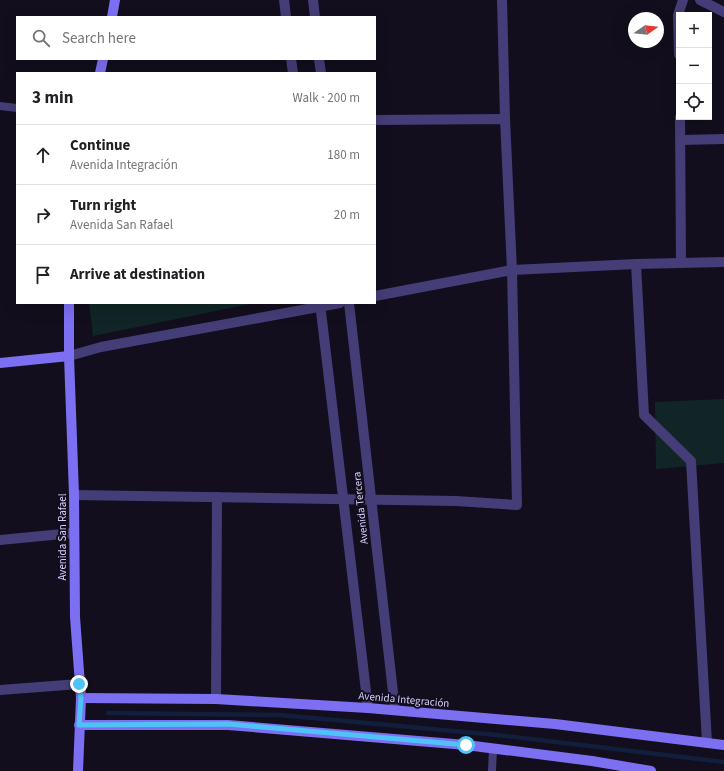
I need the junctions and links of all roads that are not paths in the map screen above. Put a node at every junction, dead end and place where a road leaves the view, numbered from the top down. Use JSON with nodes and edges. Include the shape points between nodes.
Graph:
{"nodes":[{"id":1,"x":115,"y":0,"type":"edge"},
{"id":2,"x":284,"y":0,"type":"edge"},
{"id":3,"x":312,"y":0,"type":"edge"},
{"id":4,"x":502,"y":0,"type":"edge"},
{"id":5,"x":683,"y":0,"type":"edge"},
{"id":6,"x":700,"y":0,"type":"edge"},
{"id":7,"x":724,"y":12,"type":"edge"},
{"id":8,"x":112,"y":16,"type":"edge"},
{"id":9,"x":286,"y":16,"type":"edge"},
{"id":10,"x":314,"y":16,"type":"edge"},
{"id":11,"x":679,"y":48,"type":"edge"},
{"id":12,"x":103,"y":60,"type":"edge"},
{"id":13,"x":291,"y":60,"type":"edge"},
{"id":14,"x":319,"y":60,"type":"edge"},
{"id":15,"x":100,"y":72,"type":"edge"},
{"id":16,"x":293,"y":72,"type":"edge"},
{"id":17,"x":321,"y":72,"type":"edge"},
{"id":18,"x":0,"y":106,"type":"edge"},
{"id":19,"x":16,"y":108,"type":"edge"},
{"id":20,"x":505,"y":119,"type":"junction"},
{"id":21,"x":376,"y":120,"type":"edge"},
{"id":22,"x":680,"y":120,"type":"edge"},
{"id":23,"x":724,"y":139,"type":"edge"},
{"id":24,"x":681,"y":140,"type":"junction"},
{"id":25,"x":724,"y":262,"type":"edge"},
{"id":26,"x":681,"y":263,"type":"junction"},
{"id":27,"x":636,"y":264,"type":"junction"},
{"id":28,"x":512,"y":270,"type":"junction"},
{"id":29,"x":376,"y":296,"type":"edge"},
{"id":30,"x":69,"y":304,"type":"edge"},
{"id":31,"x":330,"y":304,"type":"edge"},
{"id":32,"x":349,"y":304,"type":"edge"},
{"id":33,"x":320,"y":305,"type":"edge"},
{"id":34,"x":69,"y":356,"type":"junction"},
{"id":35,"x":0,"y":363,"type":"edge"},
{"id":36,"x":74,"y":495,"type":"junction"},
{"id":37,"x":217,"y":497,"type":"junction"},
{"id":38,"x":343,"y":500,"type":"junction"},
{"id":39,"x":372,"y":500,"type":"junction"},
{"id":40,"x":74,"y":533,"type":"junction"},
{"id":41,"x":0,"y":540,"type":"edge"},
{"id":42,"x":79,"y":684,"type":"junction"},
{"id":43,"x":0,"y":690,"type":"edge"},
{"id":44,"x":81,"y":698,"type":"junction"},
{"id":45,"x":216,"y":699,"type":"junction"},
{"id":46,"x":368,"y":708,"type":"junction"},
{"id":47,"x":395,"y":710,"type":"junction"},
{"id":48,"x":79,"y":725,"type":"junction"},
{"id":49,"x":707,"y":743,"type":"junction"},
{"id":50,"x":724,"y":745,"type":"edge"},
{"id":51,"x":493,"y":749,"type":"junction"},
{"id":52,"x":78,"y":771,"type":"edge"},
{"id":53,"x":492,"y":771,"type":"edge"},
{"id":54,"x":651,"y":771,"type":"edge"}],
"edges":[{"from":1,"to":8,"type":"street"},
{"from":2,"to":9,"type":"street"},
{"from":3,"to":10,"type":"street"},
{"from":4,"to":20,"type":"street"},
{"from":5,"to":11,"type":"street","via":[[678,15]]},
{"from":6,"to":7,"type":"street"},
{"from":12,"to":15,"type":"street"},
{"from":13,"to":16,"type":"street"},
{"from":14,"to":17,"type":"street"},
{"from":18,"to":19,"type":"lane"},
{"from":20,"to":21,"type":"street"},
{"from":20,"to":28,"type":"street"},
{"from":22,"to":24,"type":"street"},
{"from":23,"to":24,"type":"street"},
{"from":24,"to":26,"type":"street"},
{"from":25,"to":26,"type":"street"},
{"from":26,"to":27,"type":"street"},
{"from":27,"to":28,"type":"street"},
{"from":27,"to":49,"type":"street","via":[[644,415],[691,461]]},
{"from":28,"to":29,"type":"street"},
{"from":28,"to":39,"type":"street","via":[[517,505]]},
{"from":30,"to":34,"type":"street","name":"Avenida San Rafael"},
{"from":31,"to":33,"type":"street"},
{"from":32,"to":39,"type":"street","name":"Avenida Tercera"},
{"from":33,"to":34,"type":"street","via":[[101,347]]},
{"from":33,"to":38,"type":"street","name":"Avenida Tercera"},
{"from":34,"to":35,"type":"street"},
{"from":34,"to":36,"type":"street","name":"Avenida San Rafael"},
{"from":36,"to":37,"type":"street"},
{"from":36,"to":40,"type":"street","name":"Avenida San Rafael"},
{"from":37,"to":38,"type":"street"},
{"from":37,"to":45,"type":"street"},
{"from":38,"to":39,"type":"street"},
{"from":38,"to":46,"type":"street","name":"Avenida Tercera"},
{"from":39,"to":47,"type":"street","name":"Avenida Tercera"},
{"from":40,"to":41,"type":"street"},
{"from":40,"to":42,"type":"street","name":"Avenida San Rafael"},
{"from":42,"to":43,"type":"street"},
{"from":42,"to":44,"type":"street","name":"Avenida San Rafael"},
{"from":44,"to":45,"type":"street","name":"Avenida Integración"},
{"from":44,"to":48,"type":"street","name":"Avenida San Rafael"},
{"from":45,"to":46,"type":"street","name":"Avenida Integración"},
{"from":46,"to":47,"type":"street","name":"Avenida Integración"},
{"from":47,"to":49,"type":"street","name":"Avenida Integración","via":[[555,724]]},
{"from":48,"to":51,"type":"street","via":[[228,724]]},
{"from":48,"to":52,"type":"street","name":"Avenida San Rafael"},
{"from":49,"to":50,"type":"street","name":"Avenida Integración"},
{"from":51,"to":53,"type":"lane"},
{"from":51,"to":54,"type":"street"}]}
